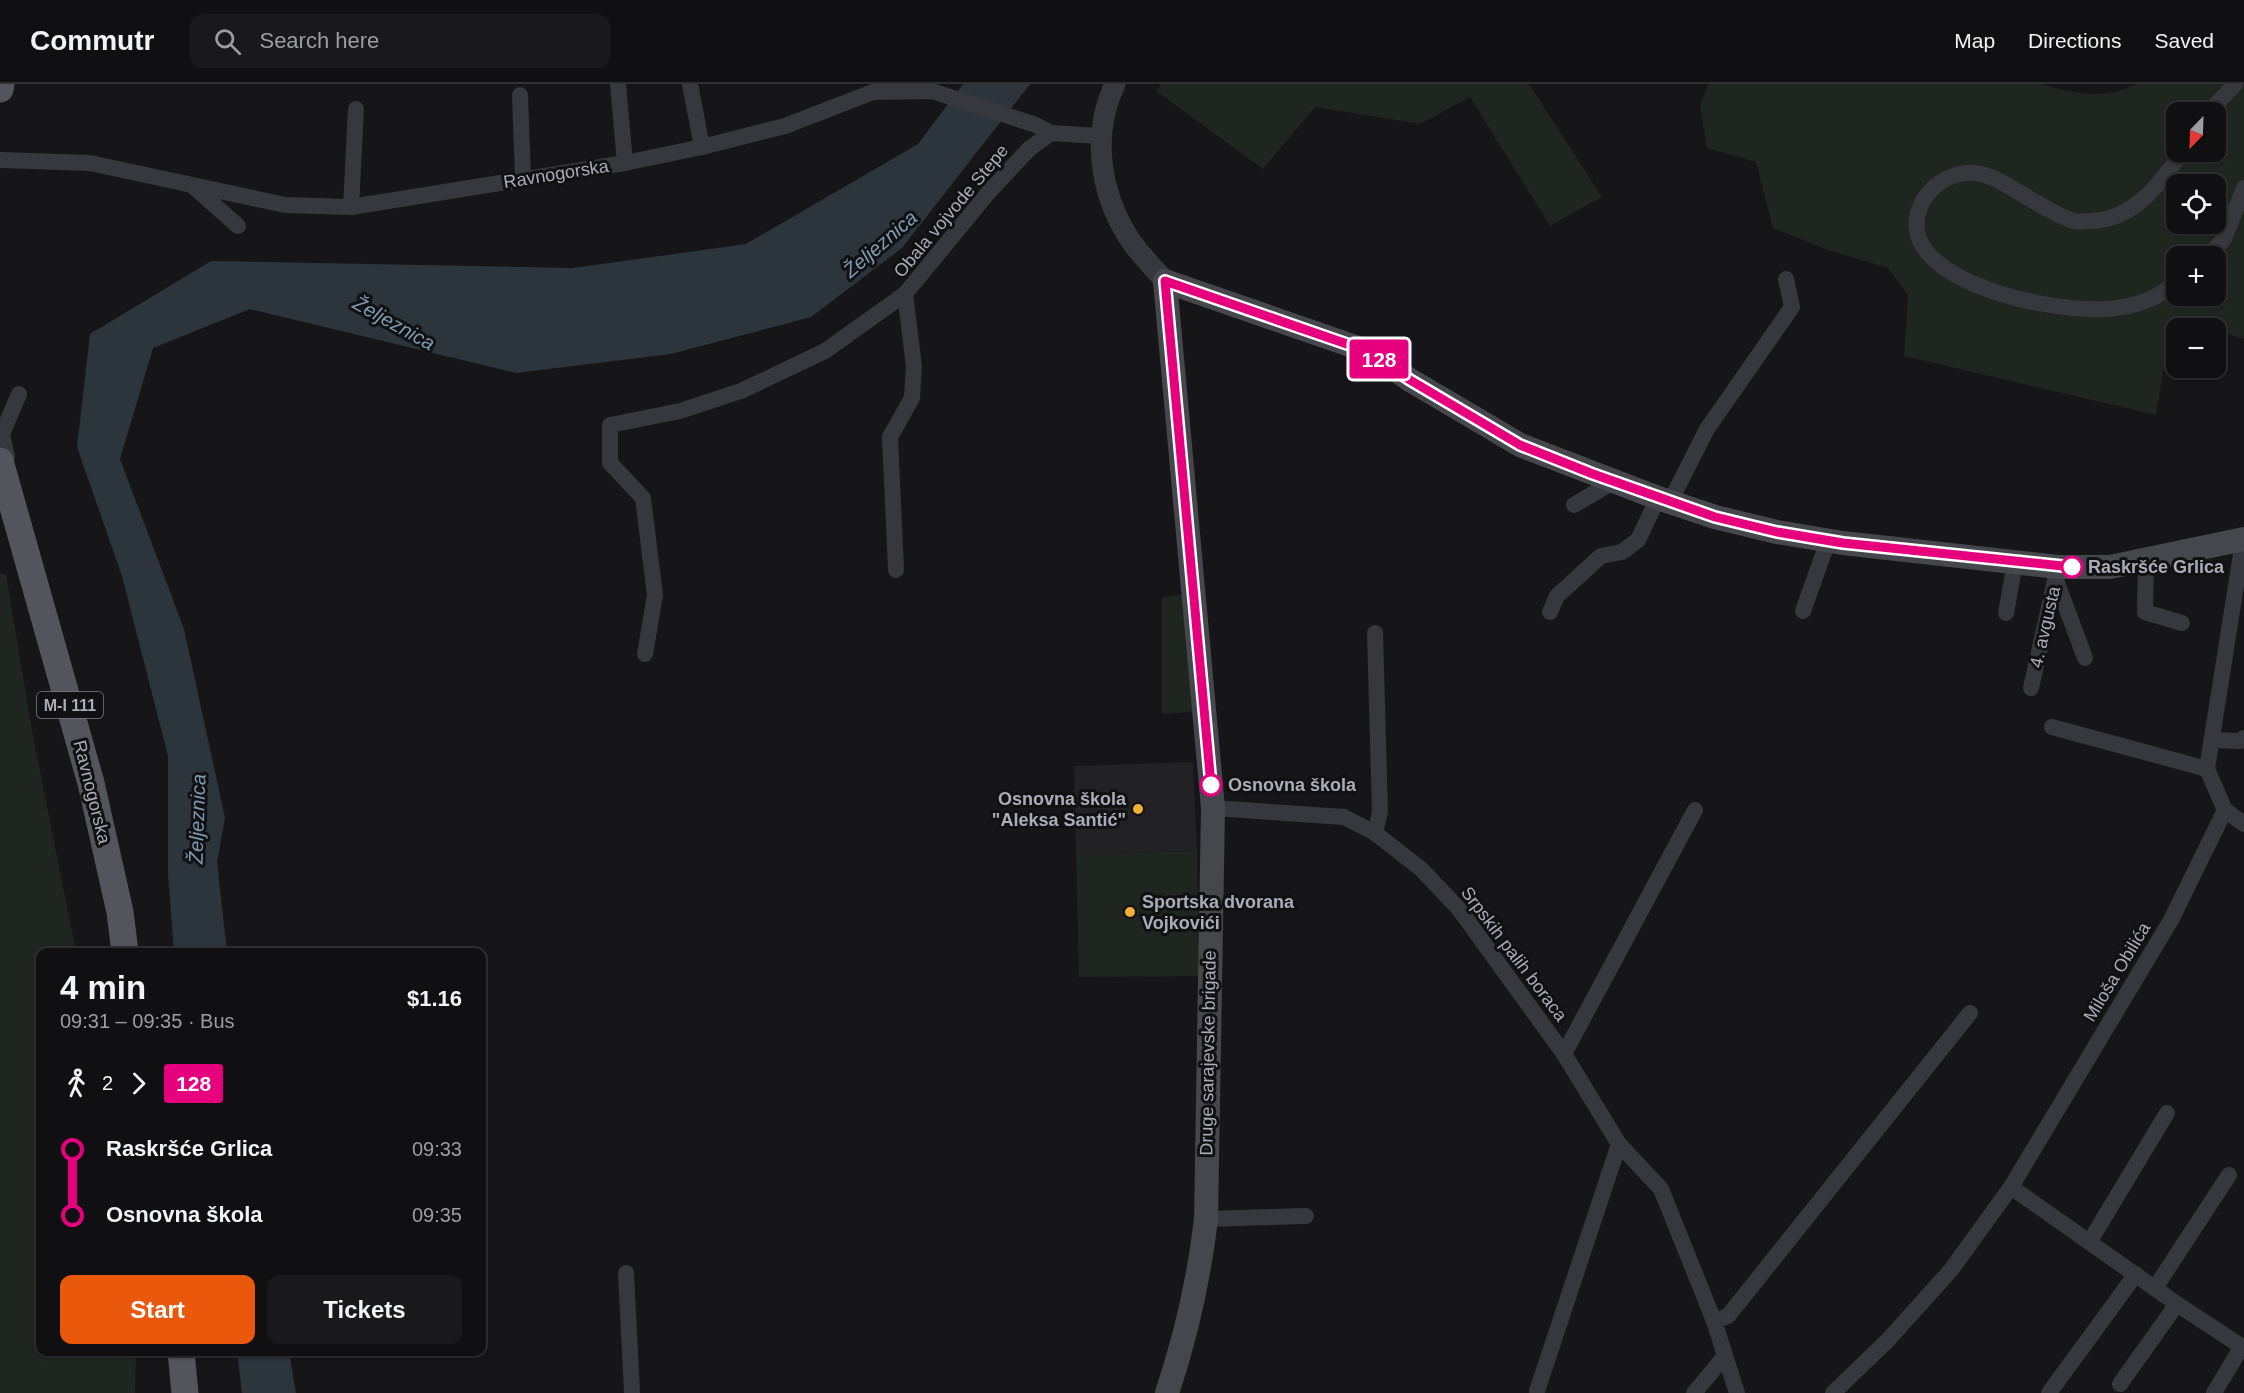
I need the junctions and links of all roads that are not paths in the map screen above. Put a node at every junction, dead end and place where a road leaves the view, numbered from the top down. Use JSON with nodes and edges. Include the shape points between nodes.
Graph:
{"nodes":[{"id":1,"x":2,"y":84,"type":"edge"},
{"id":2,"x":618,"y":84,"type":"edge"},
{"id":3,"x":690,"y":84,"type":"edge"},
{"id":4,"x":1115,"y":84,"type":"edge"},
{"id":5,"x":2235,"y":84,"type":"edge"},
{"id":6,"x":0,"y":89,"type":"edge"},
{"id":7,"x":520,"y":95,"type":"dead end"},
{"id":8,"x":2218,"y":102,"type":"edge"},
{"id":9,"x":356,"y":108,"type":"dead end"},
{"id":10,"x":1044,"y":129,"type":"junction"},
{"id":11,"x":1099,"y":136,"type":"junction"},
{"id":12,"x":702,"y":147,"type":"junction"},
{"id":13,"x":0,"y":160,"type":"edge"},
{"id":14,"x":2175,"y":162,"type":"edge"},
{"id":15,"x":625,"y":163,"type":"junction"},
{"id":16,"x":523,"y":178,"type":"junction"},
{"id":17,"x":192,"y":185,"type":"junction"},
{"id":18,"x":2244,"y":188,"type":"edge"},
{"id":19,"x":351,"y":207,"type":"junction"},
{"id":20,"x":238,"y":226,"type":"dead end"},
{"id":21,"x":2217,"y":246,"type":"edge"},
{"id":22,"x":1786,"y":279,"type":"dead end"},
{"id":23,"x":1165,"y":281,"type":"junction"},
{"id":24,"x":2166,"y":289,"type":"edge"},
{"id":25,"x":906,"y":294,"type":"junction"},
{"id":26,"x":19,"y":394,"type":"dead end"},
{"id":27,"x":1731,"y":413,"type":"dead end"},
{"id":28,"x":1707,"y":429,"type":"junction"},
{"id":29,"x":0,"y":465,"type":"edge"},
{"id":30,"x":1613,"y":482,"type":"junction"},
{"id":31,"x":1664,"y":500,"type":"junction"},
{"id":32,"x":1574,"y":505,"type":"dead end"},
{"id":33,"x":2244,"y":538,"type":"edge"},
{"id":34,"x":1828,"y":541,"type":"junction"},
{"id":35,"x":2146,"y":559,"type":"junction"},
{"id":36,"x":2015,"y":563,"type":"junction"},
{"id":37,"x":896,"y":570,"type":"dead end"},
{"id":38,"x":2057,"y":573,"type":"junction"},
{"id":39,"x":1803,"y":611,"type":"dead end"},
{"id":40,"x":1550,"y":612,"type":"dead end"},
{"id":41,"x":2006,"y":613,"type":"dead end"},
{"id":42,"x":2182,"y":623,"type":"dead end"},
{"id":43,"x":1375,"y":633,"type":"dead end"},
{"id":44,"x":645,"y":654,"type":"dead end"},
{"id":45,"x":2085,"y":658,"type":"dead end"},
{"id":46,"x":2031,"y":688,"type":"dead end"},
{"id":47,"x":2052,"y":727,"type":"dead end"},
{"id":48,"x":2244,"y":738,"type":"edge"},
{"id":49,"x":2213,"y":740,"type":"junction"},
{"id":50,"x":2207,"y":769,"type":"junction"},
{"id":51,"x":1213,"y":808,"type":"junction"},
{"id":52,"x":1695,"y":810,"type":"dead end"},
{"id":53,"x":2225,"y":810,"type":"junction"},
{"id":54,"x":2244,"y":824,"type":"edge"},
{"id":55,"x":1375,"y":833,"type":"junction"},
{"id":56,"x":124,"y":948,"type":"edge"},
{"id":57,"x":1970,"y":1013,"type":"dead end"},
{"id":58,"x":1564,"y":1054,"type":"junction"},
{"id":59,"x":2167,"y":1113,"type":"dead end"},
{"id":60,"x":1619,"y":1144,"type":"junction"},
{"id":61,"x":2229,"y":1175,"type":"dead end"},
{"id":62,"x":2011,"y":1187,"type":"junction"},
{"id":63,"x":1306,"y":1216,"type":"dead end"},
{"id":64,"x":1206,"y":1219,"type":"junction"},
{"id":65,"x":2090,"y":1241,"type":"junction"},
{"id":66,"x":627,"y":1273,"type":"dead end"},
{"id":67,"x":2136,"y":1274,"type":"junction"},
{"id":68,"x":2155,"y":1288,"type":"junction"},
{"id":69,"x":2177,"y":1304,"type":"junction"},
{"id":70,"x":1714,"y":1320,"type":"junction"},
{"id":71,"x":2243,"y":1347,"type":"edge"},
{"id":72,"x":181,"y":1356,"type":"edge"},
{"id":73,"x":1724,"y":1357,"type":"junction"},
{"id":74,"x":2120,"y":1384,"type":"dead end"},
{"id":75,"x":1537,"y":1391,"type":"dead end"},
{"id":76,"x":185,"y":1393,"type":"edge"},
{"id":77,"x":632,"y":1393,"type":"edge"},
{"id":78,"x":1167,"y":1393,"type":"edge"},
{"id":79,"x":1694,"y":1393,"type":"edge"},
{"id":80,"x":1737,"y":1393,"type":"edge"},
{"id":81,"x":1833,"y":1393,"type":"edge"},
{"id":82,"x":2049,"y":1393,"type":"edge"},
{"id":83,"x":2214,"y":1393,"type":"edge"}],
"edges":[{"from":1,"to":6,"type":"main road"},
{"from":2,"to":15,"type":"street"},
{"from":3,"to":12,"type":"street"},
{"from":4,"to":11,"type":"street","via":[[1104,109]]},
{"from":5,"to":8,"type":"street"},
{"from":7,"to":16,"type":"street"},
{"from":9,"to":19,"type":"street"},
{"from":10,"to":11,"type":"street","name":"Ravnogorska"},
{"from":10,"to":12,"type":"street","name":"Ravnogorska","via":[[932,91],[873,92],[785,126]]},
{"from":10,"to":25,"type":"street","name":"Obala vojvode Stepe"},
{"from":11,"to":23,"type":"street","via":[[1112,205],[1127,236]]},
{"from":12,"to":15,"type":"street","name":"Ravnogorska"},
{"from":13,"to":17,"type":"street","name":"Ravnogorska","via":[[90,163]]},
{"from":14,"to":24,"type":"street","via":[[2140,203],[2100,221],[2073,222],[1995,179],[1963,173],[1936,184],[1917,213],[1918,235],[1938,262],[1956,276],[2007,297],[2069,309],[2116,310],[2149,300]]},
{"from":15,"to":16,"type":"street","name":"Ravnogorska"},
{"from":16,"to":19,"type":"street","name":"Ravnogorska"},
{"from":17,"to":19,"type":"street","name":"Ravnogorska","via":[[285,205]]},
{"from":17,"to":20,"type":"street"},
{"from":18,"to":21,"type":"street","via":[[2224,239]]},
{"from":22,"to":28,"type":"street","via":[[1791,307]]},
{"from":23,"to":30,"type":"main road","name":"4. avgusta","via":[[1370,352],[1520,445]]},
{"from":23,"to":51,"type":"main road","name":"Druge sarajevske brigade"},
{"from":25,"to":37,"type":"street","via":[[914,366],[912,398],[890,437]]},
{"from":25,"to":44,"type":"street","name":"Obala vojvode Stepe","via":[[825,351],[741,391],[680,411],[610,425],[610,463],[643,498],[655,595]]},
{"from":26,"to":29,"type":"street","via":[[2,434],[7,457]]},
{"from":27,"to":28,"type":"street"},
{"from":28,"to":31,"type":"street"},
{"from":29,"to":56,"type":"main road","name":"Ravnogorska","number":"M-I 111","via":[[91,783]]},
{"from":30,"to":31,"type":"main road","name":"4. avgusta"},
{"from":30,"to":32,"type":"street"},
{"from":31,"to":34,"type":"main road","name":"4. avgusta","via":[[1715,517]]},
{"from":31,"to":40,"type":"street","via":[[1638,540],[1622,552],[1601,556],[1557,596]]},
{"from":33,"to":35,"type":"main road","name":"4. avgusta"},
{"from":33,"to":49,"type":"street"},
{"from":34,"to":36,"type":"main road","name":"4. avgusta"},
{"from":34,"to":39,"type":"street"},
{"from":35,"to":38,"type":"main road","name":"4. avgusta"},
{"from":35,"to":42,"type":"street","via":[[2145,612]]},
{"from":36,"to":38,"type":"main road","name":"4. avgusta"},
{"from":36,"to":41,"type":"street"},
{"from":38,"to":45,"type":"street"},
{"from":38,"to":46,"type":"street","name":"4. avgusta"},
{"from":43,"to":55,"type":"street","via":[[1380,812]]},
{"from":47,"to":50,"type":"street"},
{"from":48,"to":49,"type":"street"},
{"from":49,"to":50,"type":"street"},
{"from":50,"to":53,"type":"street"},
{"from":51,"to":55,"type":"street","name":"Srpskih palih boraca","via":[[1344,817]]},
{"from":51,"to":64,"type":"main road","name":"Druge sarajevske brigade"},
{"from":52,"to":58,"type":"street","name":"Srpskih palih boraca"},
{"from":53,"to":54,"type":"street"},
{"from":53,"to":62,"type":"street","name":"Miloša Obilića","via":[[2171,920]]},
{"from":55,"to":58,"type":"street","name":"Srpskih palih boraca","via":[[1421,869],[1459,909]]},
{"from":57,"to":70,"type":"street","via":[[1728,1316]]},
{"from":58,"to":60,"type":"street","name":"Srpskih palih boraca"},
{"from":59,"to":65,"type":"street"},
{"from":60,"to":70,"type":"street","name":"Srpskih palih boraca","via":[[1661,1189]]},
{"from":60,"to":75,"type":"street"},
{"from":61,"to":68,"type":"street"},
{"from":62,"to":65,"type":"street"},
{"from":62,"to":81,"type":"street","name":"Miloša Obilića","via":[[1951,1270]]},
{"from":63,"to":64,"type":"street"},
{"from":64,"to":78,"type":"main road","name":"Druge sarajevske brigade","via":[[1186,1334]]},
{"from":65,"to":67,"type":"street"},
{"from":66,"to":77,"type":"street"},
{"from":67,"to":68,"type":"street"},
{"from":67,"to":82,"type":"street"},
{"from":68,"to":69,"type":"street"},
{"from":69,"to":71,"type":"street"},
{"from":69,"to":74,"type":"street"},
{"from":70,"to":73,"type":"street","name":"Srpskih palih boraca"},
{"from":71,"to":83,"type":"street"},
{"from":72,"to":76,"type":"main road"},
{"from":73,"to":79,"type":"street"},
{"from":73,"to":80,"type":"street","name":"Srpskih palih boraca"}]}
